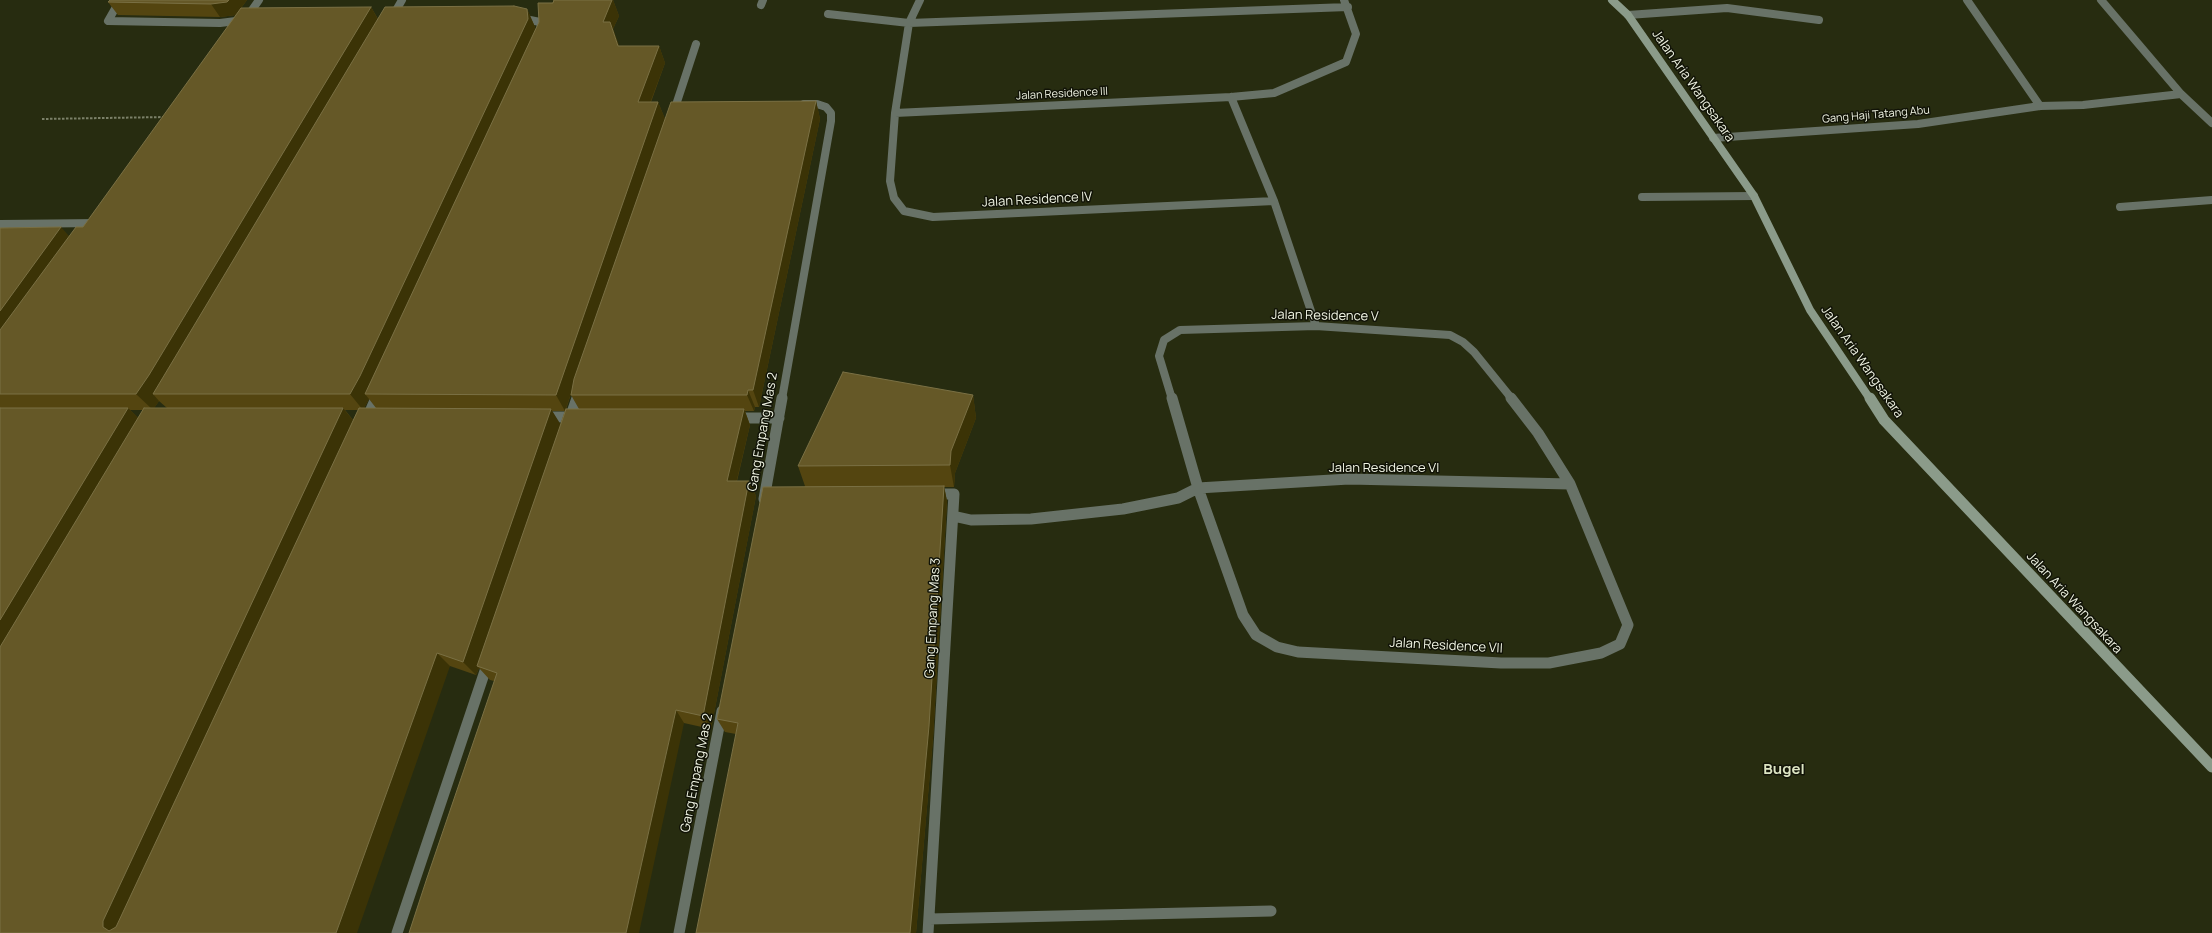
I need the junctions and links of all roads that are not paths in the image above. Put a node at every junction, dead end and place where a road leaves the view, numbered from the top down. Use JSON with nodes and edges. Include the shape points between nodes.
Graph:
{"nodes":[{"id":1,"x":120,"y":0,"type":"edge"},
{"id":2,"x":259,"y":0,"type":"edge"},
{"id":3,"x":402,"y":0,"type":"edge"},
{"id":4,"x":920,"y":0,"type":"edge"},
{"id":5,"x":1612,"y":0,"type":"edge"},
{"id":6,"x":1967,"y":0,"type":"edge"},
{"id":7,"x":2101,"y":0,"type":"edge"},
{"id":8,"x":1346,"y":4,"type":"edge"},
{"id":9,"x":828,"y":14,"type":"dead end"},
{"id":10,"x":1628,"y":15,"type":"junction"},
{"id":11,"x":514,"y":18,"type":"edge"},
{"id":12,"x":249,"y":20,"type":"junction"},
{"id":13,"x":390,"y":20,"type":"edge"},
{"id":14,"x":1819,"y":20,"type":"dead end"},
{"id":15,"x":909,"y":23,"type":"junction"},
{"id":16,"x":240,"y":27,"type":"edge"},
{"id":17,"x":696,"y":44,"type":"dead end"},
{"id":18,"x":538,"y":45,"type":"edge"},
{"id":19,"x":2181,"y":94,"type":"junction"},
{"id":20,"x":1231,"y":97,"type":"junction"},
{"id":21,"x":794,"y":104,"type":"edge"},
{"id":22,"x":2040,"y":106,"type":"junction"},
{"id":23,"x":895,"y":113,"type":"junction"},
{"id":24,"x":671,"y":121,"type":"edge"},
{"id":25,"x":2212,"y":123,"type":"edge"},
{"id":26,"x":1713,"y":138,"type":"junction"},
{"id":27,"x":1754,"y":196,"type":"junction"},
{"id":28,"x":1642,"y":197,"type":"dead end"},
{"id":29,"x":2212,"y":200,"type":"edge"},
{"id":30,"x":1274,"y":201,"type":"junction"},
{"id":31,"x":2120,"y":206,"type":"dead end"},
{"id":32,"x":0,"y":224,"type":"edge"},
{"id":33,"x":91,"y":235,"type":"edge"},
{"id":34,"x":1316,"y":326,"type":"junction"},
{"id":35,"x":583,"y":380,"type":"edge"},
{"id":36,"x":384,"y":381,"type":"edge"},
{"id":37,"x":531,"y":417,"type":"edge"},
{"id":38,"x":570,"y":417,"type":"junction"},
{"id":39,"x":586,"y":417,"type":"edge"},
{"id":40,"x":725,"y":418,"type":"edge"},
{"id":41,"x":779,"y":418,"type":"junction"},
{"id":42,"x":361,"y":432,"type":"edge"},
{"id":43,"x":565,"y":432,"type":"edge"},
{"id":44,"x":1570,"y":484,"type":"junction"},
{"id":45,"x":1198,"y":488,"type":"junction"},
{"id":46,"x":923,"y":494,"type":"edge"},
{"id":47,"x":764,"y":495,"type":"junction"},
{"id":48,"x":780,"y":495,"type":"edge"},
{"id":49,"x":761,"y":511,"type":"edge"},
{"id":50,"x":953,"y":516,"type":"junction"},
{"id":51,"x":492,"y":649,"type":"edge"},
{"id":52,"x":725,"y":698,"type":"edge"},
{"id":53,"x":2212,"y":767,"type":"edge"},
{"id":54,"x":1271,"y":911,"type":"dead end"},
{"id":55,"x":929,"y":919,"type":"junction"},
{"id":56,"x":397,"y":933,"type":"edge"},
{"id":57,"x":679,"y":933,"type":"edge"},
{"id":58,"x":928,"y":933,"type":"edge"}],
"edges":[{"from":1,"to":12,"type":"street","via":[[108,20],[220,23]]},
{"from":2,"to":12,"type":"street"},
{"from":3,"to":13,"type":"street"},
{"from":4,"to":15,"type":"street","name":"Jalan Residence IV"},
{"from":5,"to":10,"type":"street","name":"Jalan Aria Wangsakara"},
{"from":6,"to":22,"type":"street"},
{"from":7,"to":19,"type":"street"},
{"from":8,"to":15,"type":"street"},
{"from":8,"to":20,"type":"street","name":"Jalan Residence III","via":[[1356,34],[1346,62],[1274,93]]},
{"from":9,"to":15,"type":"street"},
{"from":10,"to":14,"type":"street","via":[[1727,8]]},
{"from":10,"to":26,"type":"street","name":"Jalan Aria Wangsakara"},
{"from":11,"to":18,"type":"street","via":[[540,22],[542,31]]},
{"from":12,"to":16,"type":"street"},
{"from":15,"to":23,"type":"street","name":"Jalan Residence IV"},
{"from":17,"to":24,"type":"street","via":[[680,106]]},
{"from":19,"to":22,"type":"street","name":"Gang Haji Tatang Abu","via":[[2083,105]]},
{"from":19,"to":25,"type":"street"},
{"from":20,"to":23,"type":"street","name":"Jalan Residence III"},
{"from":20,"to":30,"type":"street"},
{"from":21,"to":41,"type":"street","name":"Gang Empang Mas 2","via":[[817,104],[826,107],[831,114],[831,121]]},
{"from":22,"to":26,"type":"street","name":"Gang Haji Tatang Abu","via":[[1918,124]]},
{"from":23,"to":30,"type":"street","name":"Jalan Residence IV","via":[[890,181],[894,198],[904,211],[918,215],[933,217],[1011,214]]},
{"from":26,"to":27,"type":"street","name":"Jalan Aria Wangsakara"},
{"from":27,"to":28,"type":"street"},
{"from":27,"to":53,"type":"street","name":"Jalan Aria Wangsakara","via":[[1810,310],[1884,420]]},
{"from":29,"to":31,"type":"street"},
{"from":30,"to":34,"type":"street"},
{"from":32,"to":33,"type":"street","via":[[102,220]]},
{"from":34,"to":44,"type":"street","name":"Jalan Residence V","via":[[1435,333],[1450,335],[1463,342],[1479,358],[1538,433]]},
{"from":34,"to":45,"type":"street","name":"Jalan Residence V","via":[[1180,330],[1164,340],[1159,356]]},
{"from":35,"to":38,"type":"street"},
{"from":36,"to":42,"type":"street"},
{"from":37,"to":38,"type":"street"},
{"from":38,"to":39,"type":"street"},
{"from":38,"to":43,"type":"street"},
{"from":40,"to":41,"type":"street"},
{"from":41,"to":47,"type":"street","name":"Gang Empang Mas 2"},
{"from":44,"to":45,"type":"street","name":"Jalan Residence VI","via":[[1349,479]]},
{"from":44,"to":45,"type":"street","name":"Jalan Residence VII","via":[[1628,625],[1620,644],[1601,653],[1549,663],[1501,663],[1298,652],[1277,647],[1256,635],[1243,615]]},
{"from":45,"to":50,"type":"street","via":[[1178,498],[1123,509],[1031,519],[971,520]]},
{"from":46,"to":50,"type":"street","name":"Gang Empang Mas 3","via":[[954,494]]},
{"from":47,"to":48,"type":"street"},
{"from":47,"to":49,"type":"street","name":"Gang Empang Mas 2"},
{"from":50,"to":55,"type":"street","name":"Gang Empang Mas 3"},
{"from":51,"to":56,"type":"street"},
{"from":52,"to":57,"type":"street","name":"Gang Empang Mas 2"},
{"from":54,"to":55,"type":"street"},
{"from":55,"to":58,"type":"street","name":"Gang Empang Mas 3"}]}
